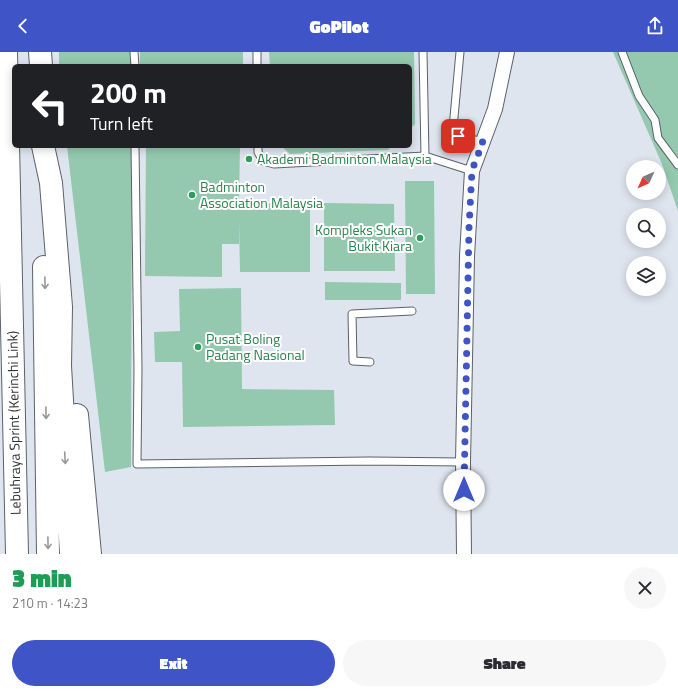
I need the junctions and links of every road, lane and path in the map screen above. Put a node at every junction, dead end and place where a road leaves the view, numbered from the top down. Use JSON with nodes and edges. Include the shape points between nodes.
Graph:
{"nodes":[{"id":1,"x":6,"y":52,"type":"edge"},
{"id":2,"x":40,"y":52,"type":"edge"},
{"id":3,"x":134,"y":52,"type":"edge"},
{"id":4,"x":256,"y":52,"type":"edge"},
{"id":5,"x":423,"y":52,"type":"edge"},
{"id":6,"x":460,"y":52,"type":"edge"},
{"id":7,"x":507,"y":52,"type":"edge"},
{"id":8,"x":622,"y":52,"type":"edge"},
{"id":9,"x":41,"y":64,"type":"edge"},
{"id":10,"x":134,"y":64,"type":"edge"},
{"id":11,"x":257,"y":64,"type":"edge"},
{"id":12,"x":483,"y":142,"type":"junction"},
{"id":13,"x":43,"y":148,"type":"edge"},
{"id":14,"x":43,"y":148,"type":"edge"},
{"id":15,"x":135,"y":148,"type":"edge"},
{"id":16,"x":258,"y":148,"type":"edge"},
{"id":17,"x":425,"y":156,"type":"junction"},
{"id":18,"x":678,"y":164,"type":"edge"},
{"id":19,"x":472,"y":170,"type":"junction"},
{"id":20,"x":8,"y":172,"type":"junction"},
{"id":21,"x":0,"y":254,"type":"edge"},
{"id":22,"x":61,"y":307,"type":"junction"},
{"id":23,"x":412,"y":311,"type":"dead end"},
{"id":24,"x":370,"y":362,"type":"dead end"},
{"id":25,"x":463,"y":462,"type":"junction"},
{"id":26,"x":17,"y":554,"type":"edge"},
{"id":27,"x":48,"y":554,"type":"edge"},
{"id":28,"x":71,"y":554,"type":"edge"},
{"id":29,"x":90,"y":554,"type":"edge"},
{"id":30,"x":464,"y":554,"type":"edge"}],
"edges":[{"from":1,"to":20,"type":"highway","name":"Lebuhraya Sprint (Kerinchi Link)"},
{"from":2,"to":9,"type":"highway"},
{"from":3,"to":10,"type":"lane"},
{"from":4,"to":11,"type":"lane"},
{"from":5,"to":17,"type":"lane"},
{"from":6,"to":12,"type":"lane","via":[[453,128],[458,136]]},
{"from":7,"to":12,"type":"street","via":[[495,109]]},
{"from":8,"to":18,"type":"lane","via":[[640,96],[655,120],[658,138]]},
{"from":12,"to":19,"type":"street"},
{"from":13,"to":22,"type":"highway","via":[[52,183]]},
{"from":14,"to":27,"type":"highway","one_way":true},
{"from":15,"to":25,"type":"lane","via":[[137,464]]},
{"from":16,"to":17,"type":"lane","via":[[263,161],[274,164]]},
{"from":17,"to":19,"type":"lane"},
{"from":19,"to":25,"type":"street","via":[[467,256]]},
{"from":20,"to":21,"type":"highway"},
{"from":20,"to":26,"type":"highway","name":"Lebuhraya Sprint (Kerinchi Link)"},
{"from":22,"to":28,"type":"highway","one_way":true,"via":[[60,366]]},
{"from":22,"to":29,"type":"highway","via":[[71,352]]},
{"from":23,"to":24,"type":"lane","via":[[352,314],[353,360]]},
{"from":25,"to":30,"type":"street"}]}
